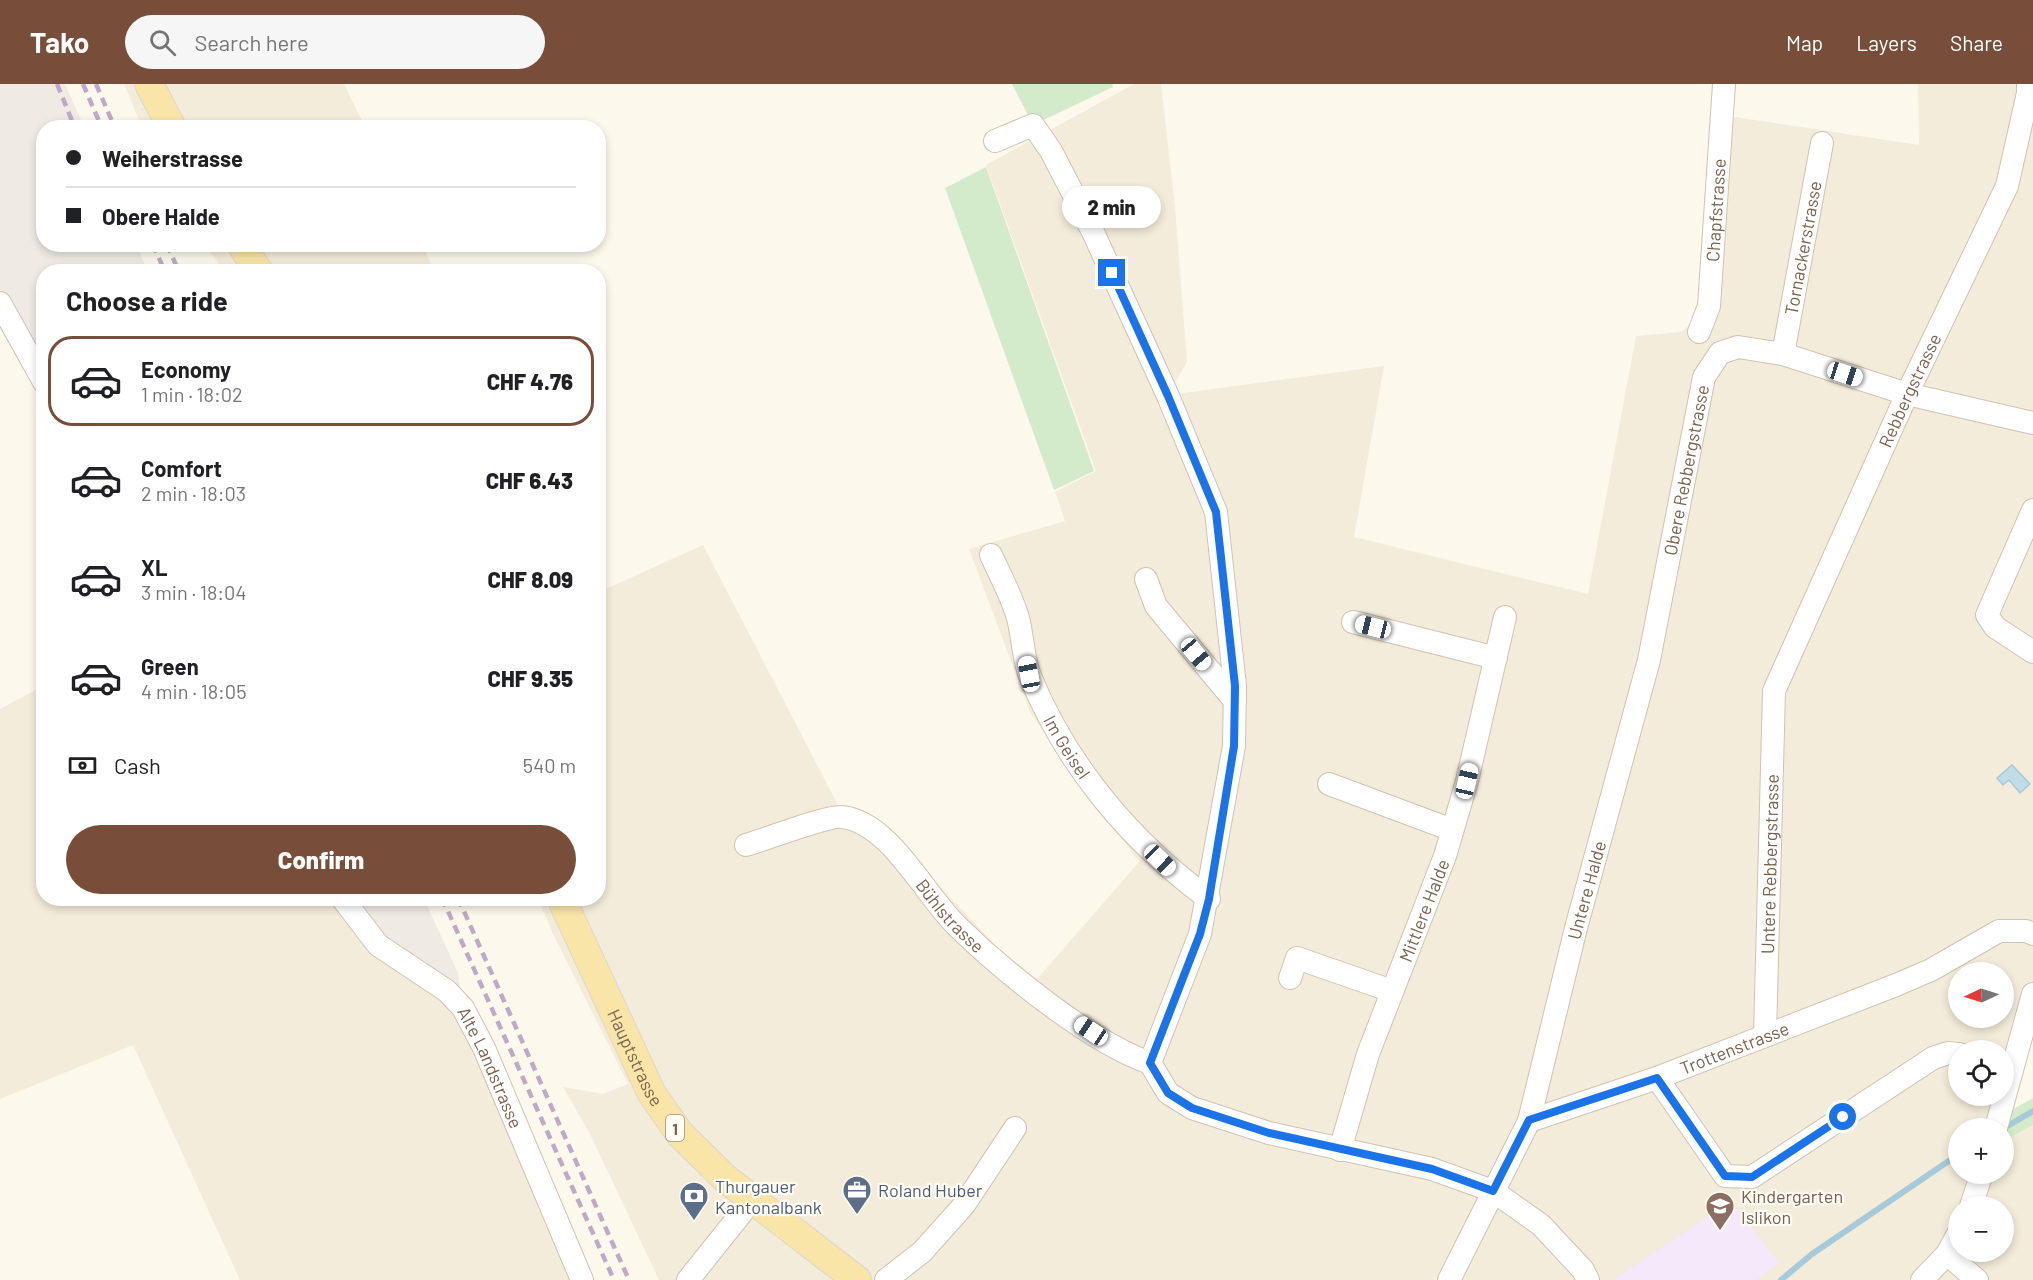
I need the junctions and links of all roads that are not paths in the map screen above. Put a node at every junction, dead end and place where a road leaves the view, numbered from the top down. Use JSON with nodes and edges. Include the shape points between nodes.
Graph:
{"nodes":[{"id":1,"x":149,"y":84,"type":"edge"},
{"id":2,"x":1724,"y":84,"type":"edge"},
{"id":3,"x":2028,"y":84,"type":"edge"},
{"id":4,"x":168,"y":120,"type":"edge"},
{"id":5,"x":995,"y":141,"type":"dead end"},
{"id":6,"x":1822,"y":143,"type":"dead end"},
{"id":7,"x":0,"y":303,"type":"edge"},
{"id":8,"x":1699,"y":332,"type":"dead end"},
{"id":9,"x":1783,"y":354,"type":"junction"},
{"id":10,"x":36,"y":368,"type":"edge"},
{"id":11,"x":1907,"y":394,"type":"junction"},
{"id":12,"x":2033,"y":423,"type":"edge"},
{"id":13,"x":2033,"y":510,"type":"edge"},
{"id":14,"x":991,"y":555,"type":"dead end"},
{"id":15,"x":1146,"y":579,"type":"dead end"},
{"id":16,"x":1505,"y":617,"type":"dead end"},
{"id":17,"x":1353,"y":622,"type":"dead end"},
{"id":18,"x":2033,"y":652,"type":"edge"},
{"id":19,"x":1496,"y":658,"type":"junction"},
{"id":20,"x":1649,"y":660,"type":"joint"},
{"id":21,"x":1774,"y":692,"type":"joint"},
{"id":22,"x":1235,"y":701,"type":"junction"},
{"id":23,"x":1329,"y":784,"type":"dead end"},
{"id":24,"x":1452,"y":830,"type":"junction"},
{"id":25,"x":746,"y":845,"type":"dead end"},
{"id":26,"x":1209,"y":899,"type":"junction"},
{"id":27,"x":348,"y":906,"type":"edge"},
{"id":28,"x":565,"y":906,"type":"edge"},
{"id":29,"x":2033,"y":934,"type":"edge"},
{"id":30,"x":1290,"y":978,"type":"dead end"},
{"id":31,"x":1392,"y":991,"type":"junction"},
{"id":32,"x":2033,"y":994,"type":"edge"},
{"id":33,"x":1765,"y":1036,"type":"junction"},
{"id":34,"x":2014,"y":1049,"type":"edge"},
{"id":35,"x":1948,"y":1053,"type":"edge"},
{"id":36,"x":1150,"y":1063,"type":"junction"},
{"id":37,"x":1657,"y":1078,"type":"junction"},
{"id":38,"x":1529,"y":1120,"type":"junction"},
{"id":39,"x":1015,"y":1128,"type":"dead end"},
{"id":40,"x":1340,"y":1150,"type":"junction"},
{"id":41,"x":1493,"y":1191,"type":"junction"},
{"id":42,"x":752,"y":1200,"type":"junction"},
{"id":43,"x":1947,"y":1254,"type":"joint"},
{"id":44,"x":582,"y":1280,"type":"edge"},
{"id":45,"x":687,"y":1280,"type":"edge"},
{"id":46,"x":857,"y":1280,"type":"edge"},
{"id":47,"x":886,"y":1280,"type":"edge"},
{"id":48,"x":1449,"y":1280,"type":"edge"},
{"id":49,"x":1588,"y":1280,"type":"edge"},
{"id":50,"x":1922,"y":1280,"type":"edge"},
{"id":51,"x":1977,"y":1280,"type":"edge"}],
"edges":[{"from":1,"to":4,"type":"main road"},
{"from":2,"to":8,"type":"street","name":"Chapfstrasse","via":[[1709,306]]},
{"from":3,"to":11,"type":"street","name":"Rebbergstrasse","via":[[2007,186]]},
{"from":5,"to":22,"type":"street","via":[[1034,125],[1093,232],[1172,406],[1216,512]]},
{"from":6,"to":9,"type":"street","name":"Tornackerstrasse"},
{"from":7,"to":10,"type":"street"},
{"from":9,"to":11,"type":"street","name":"Obere Rebbergstrasse"},
{"from":9,"to":20,"type":"street","name":"Obere Rebbergstrasse","via":[[1738,347],[1720,353],[1704,377]]},
{"from":11,"to":12,"type":"street","name":"Obere Rebbergstrasse"},
{"from":11,"to":21,"type":"street","name":"Rebbergstrasse"},
{"from":13,"to":18,"type":"street","via":[[1987,615],[1995,627]]},
{"from":14,"to":26,"type":"street","name":"Im Geisel","via":[[1017,617],[1029,674],[1059,738],[1120,821],[1173,873]]},
{"from":15,"to":22,"type":"street","via":[[1156,606]]},
{"from":16,"to":19,"type":"street","name":"Mittlere Halde"},
{"from":17,"to":19,"type":"street"},
{"from":19,"to":24,"type":"street","name":"Mittlere Halde"},
{"from":20,"to":38,"type":"street","name":"Untere Halde"},
{"from":21,"to":33,"type":"street","name":"Untere Rebbergstrasse"},
{"from":22,"to":26,"type":"street","via":[[1234,746]]},
{"from":23,"to":24,"type":"street"},
{"from":24,"to":31,"type":"street","name":"Mittlere Halde"},
{"from":25,"to":36,"type":"street","name":"Bühlstrasse","via":[[839,816],[859,820],[889,844],[956,926],[1038,995],[1126,1055]]},
{"from":26,"to":36,"type":"street","via":[[1200,934]]},
{"from":27,"to":44,"type":"street","name":"Alte Landstrasse","via":[[378,945],[447,991],[463,1008],[484,1048]]},
{"from":28,"to":42,"type":"main road","name":"Hauptstrasse","number":"1","via":[[652,1094],[687,1143]]},
{"from":29,"to":33,"type":"street","name":"Trottenstrasse","via":[[1999,931],[1931,970]]},
{"from":30,"to":31,"type":"street","via":[[1296,958]]},
{"from":31,"to":40,"type":"street","name":"Mittlere Halde","via":[[1368,1054]]},
{"from":32,"to":34,"type":"street"},
{"from":33,"to":37,"type":"street","name":"Trottenstrasse"},
{"from":35,"to":37,"type":"street","via":[[1933,1058],[1752,1177],[1725,1176]]},
{"from":36,"to":40,"type":"street","via":[[1168,1093],[1192,1108],[1269,1133]]},
{"from":37,"to":38,"type":"street","name":"Trottenstrasse"},
{"from":38,"to":41,"type":"street"},
{"from":39,"to":47,"type":"street","via":[[964,1205],[922,1252]]},
{"from":40,"to":41,"type":"street","via":[[1432,1169]]},
{"from":41,"to":48,"type":"street"},
{"from":41,"to":49,"type":"street","via":[[1541,1224]]},
{"from":42,"to":45,"type":"street"},
{"from":42,"to":46,"type":"main road","name":"Hauptstrasse","number":"1"},
{"from":43,"to":50,"type":"street"},
{"from":43,"to":51,"type":"street"}]}
